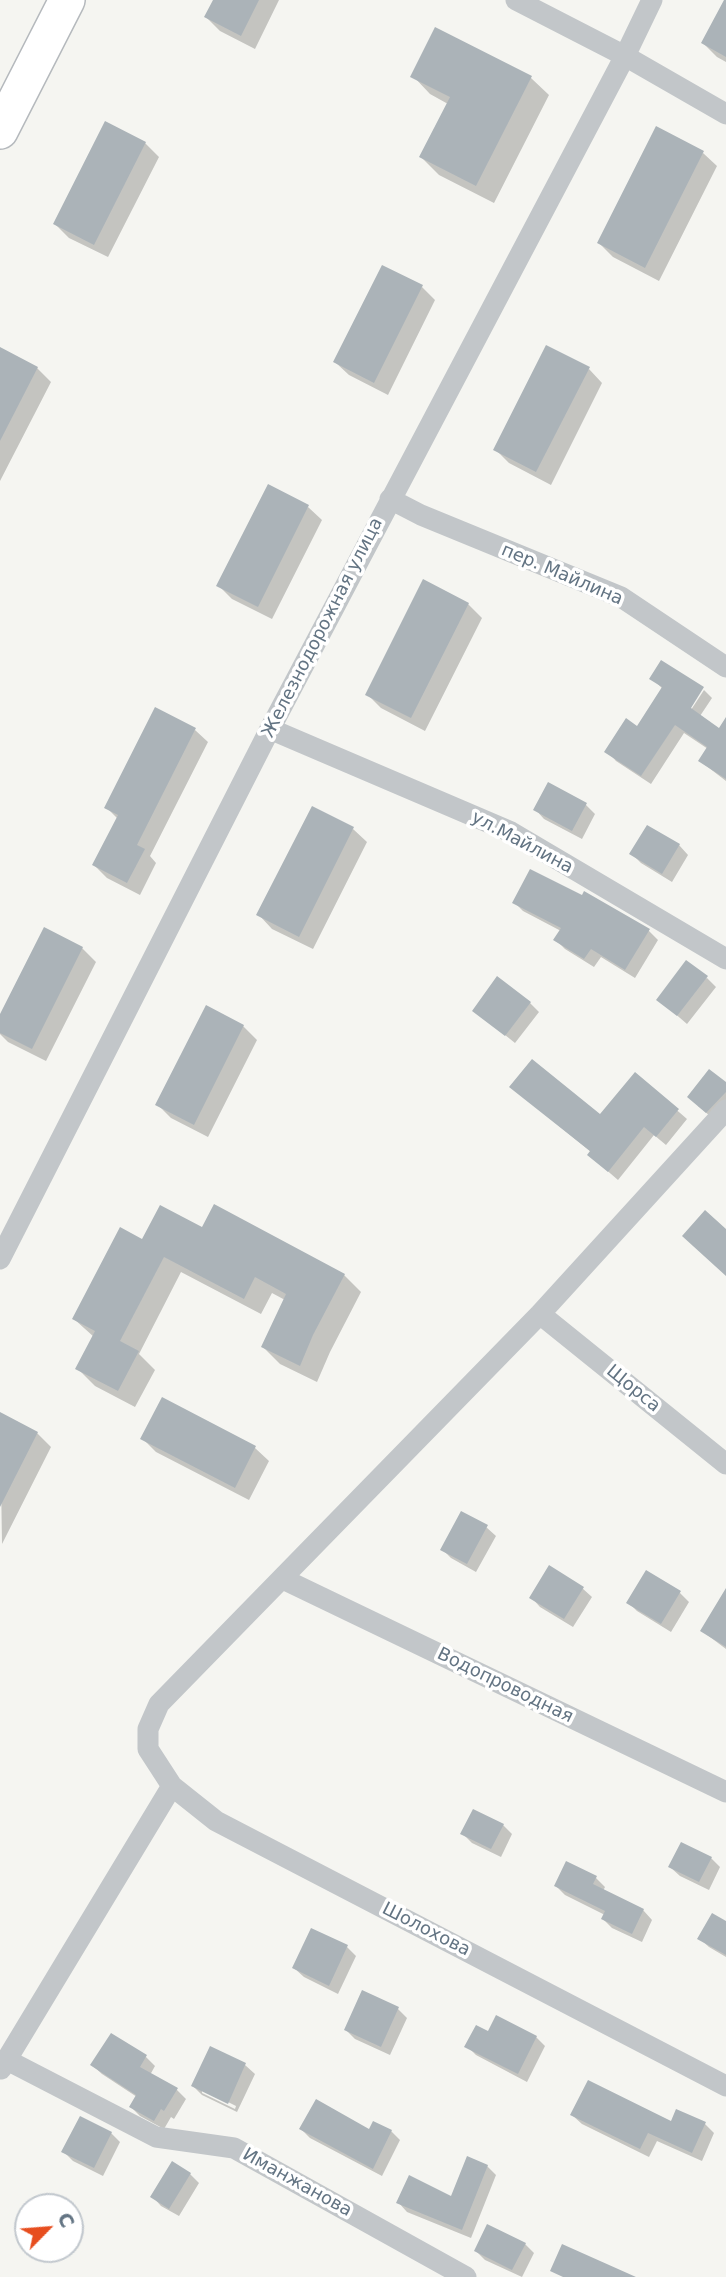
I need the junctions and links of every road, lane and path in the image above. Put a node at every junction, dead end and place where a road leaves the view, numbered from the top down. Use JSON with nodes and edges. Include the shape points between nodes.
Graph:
{"nodes":[{"id":1,"x":67,"y":0,"type":"edge"},
{"id":2,"x":516,"y":0,"type":"edge"},
{"id":3,"x":652,"y":0,"type":"edge"},
{"id":4,"x":625,"y":56,"type":"junction"},
{"id":5,"x":726,"y":114,"type":"edge"},
{"id":6,"x":0,"y":131,"type":"edge"},
{"id":7,"x":390,"y":499,"type":"junction"},
{"id":8,"x":726,"y":667,"type":"edge"},
{"id":9,"x":270,"y":729,"type":"junction"},
{"id":10,"x":726,"y":959,"type":"edge"},
{"id":11,"x":726,"y":1111,"type":"edge"},
{"id":12,"x":0,"y":1259,"type":"edge"},
{"id":13,"x":540,"y":1314,"type":"junction"},
{"id":14,"x":726,"y":1464,"type":"edge"},
{"id":15,"x":283,"y":1579,"type":"junction"},
{"id":16,"x":172,"y":1786,"type":"junction"},
{"id":17,"x":726,"y":1792,"type":"edge"},
{"id":18,"x":4,"y":2065,"type":"edge"},
{"id":19,"x":726,"y":2086,"type":"edge"},
{"id":20,"x":466,"y":2277,"type":"edge"}],
"edges":[{"from":1,"to":6,"type":"main road"},
{"from":2,"to":4,"type":"street"},
{"from":3,"to":4,"type":"street","name":"Железнодорожная улица"},
{"from":4,"to":5,"type":"street"},
{"from":4,"to":7,"type":"street","name":"Железнодорожная улица"},
{"from":7,"to":8,"type":"street","name":"пер. Майлина","via":[[621,597]]},
{"from":7,"to":9,"type":"street","name":"Железнодорожная улица"},
{"from":9,"to":10,"type":"street","name":"ул.Майлина","via":[[511,832]]},
{"from":9,"to":12,"type":"street","name":"Железнодорожная улица"},
{"from":11,"to":13,"type":"street"},
{"from":13,"to":14,"type":"street","name":"Щорса"},
{"from":13,"to":15,"type":"street"},
{"from":15,"to":16,"type":"street","name":"Шолохова","via":[[159,1704],[148,1729],[148,1749]]},
{"from":15,"to":17,"type":"street","name":"Водопроводная"},
{"from":16,"to":18,"type":"street"},
{"from":16,"to":19,"type":"street","name":"Шолохова","via":[[216,1821]]},
{"from":18,"to":20,"type":"street","name":"Иманжанова","via":[[156,2137],[234,2148]]}]}
